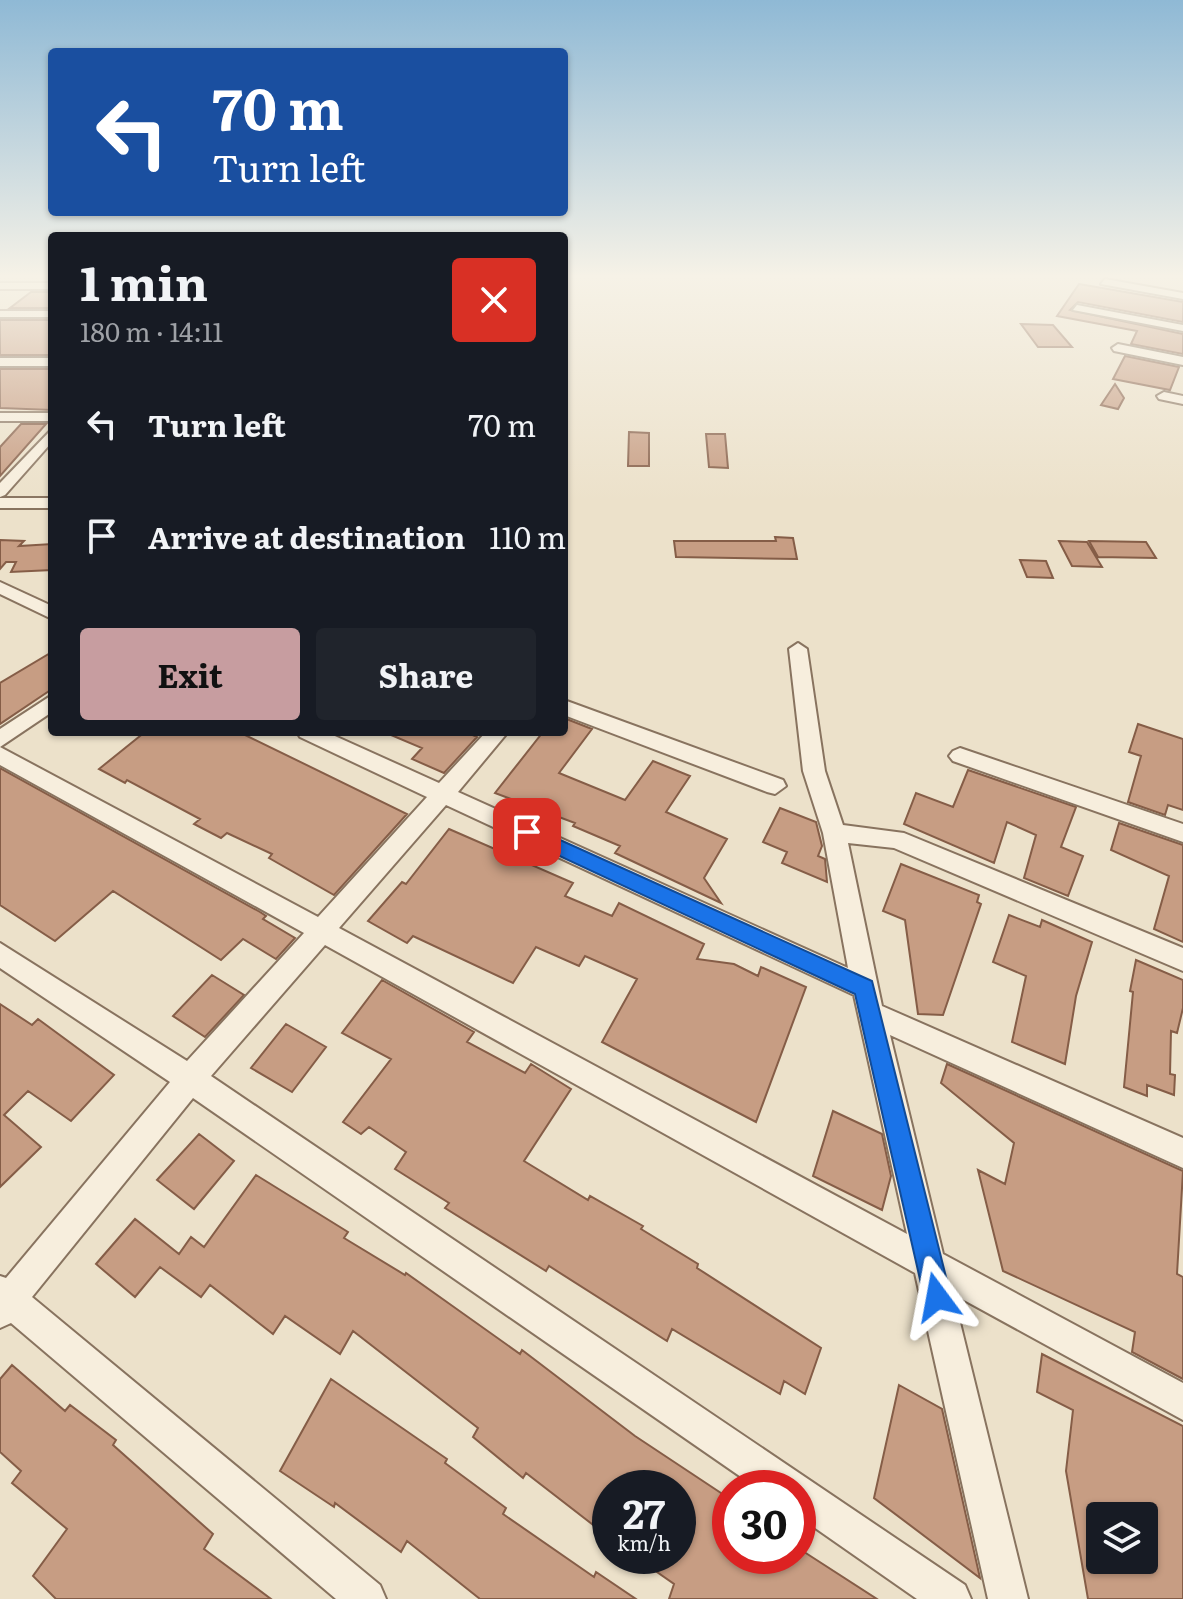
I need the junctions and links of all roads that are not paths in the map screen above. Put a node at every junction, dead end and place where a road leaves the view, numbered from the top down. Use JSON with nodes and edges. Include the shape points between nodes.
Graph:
{"nodes":[{"id":1,"x":1141,"y":353,"type":"edge"},
{"id":2,"x":1183,"y":361,"type":"edge"},
{"id":3,"x":0,"y":362,"type":"edge"},
{"id":4,"x":48,"y":362,"type":"edge"},
{"id":5,"x":1164,"y":396,"type":"dead end"},
{"id":6,"x":1183,"y":400,"type":"edge"},
{"id":7,"x":0,"y":417,"type":"edge"},
{"id":8,"x":48,"y":417,"type":"edge"},
{"id":9,"x":48,"y":438,"type":"edge"},
{"id":10,"x":0,"y":492,"type":"edge"},
{"id":11,"x":0,"y":503,"type":"edge"},
{"id":12,"x":48,"y":504,"type":"edge"},
{"id":13,"x":0,"y":587,"type":"edge"},
{"id":14,"x":48,"y":611,"type":"edge"},
{"id":15,"x":798,"y":649,"type":"dead end"},
{"id":16,"x":48,"y":705,"type":"edge"},
{"id":17,"x":568,"y":708,"type":"edge"},
{"id":18,"x":316,"y":736,"type":"edge"},
{"id":19,"x":494,"y":736,"type":"edge"},
{"id":20,"x":0,"y":740,"type":"edge"},
{"id":21,"x":0,"y":755,"type":"edge"},
{"id":22,"x":960,"y":756,"type":"dead end"},
{"id":23,"x":775,"y":786,"type":"dead end"},
{"id":24,"x":443,"y":794,"type":"junction"},
{"id":25,"x":834,"y":833,"type":"junction"},
{"id":26,"x":1183,"y":833,"type":"edge"},
{"id":27,"x":323,"y":929,"type":"junction"},
{"id":28,"x":0,"y":954,"type":"edge"},
{"id":29,"x":1183,"y":960,"type":"edge"},
{"id":30,"x":868,"y":1001,"type":"junction"},
{"id":31,"x":190,"y":1079,"type":"junction"},
{"id":32,"x":1183,"y":1153,"type":"edge"},
{"id":33,"x":930,"y":1266,"type":"junction"},
{"id":34,"x":3,"y":1301,"type":"edge"},
{"id":35,"x":1183,"y":1402,"type":"edge"},
{"id":36,"x":763,"y":1470,"type":"edge"},
{"id":37,"x":816,"y":1506,"type":"edge"},
{"id":38,"x":366,"y":1599,"type":"edge"},
{"id":39,"x":951,"y":1599,"type":"edge"},
{"id":40,"x":1008,"y":1599,"type":"edge"}],
"edges":[{"from":1,"to":2,"type":"street"},
{"from":3,"to":4,"type":"street"},
{"from":5,"to":6,"type":"street"},
{"from":7,"to":8,"type":"street"},
{"from":9,"to":10,"type":"street"},
{"from":11,"to":12,"type":"street"},
{"from":13,"to":14,"type":"street"},
{"from":15,"to":25,"type":"street","via":[[814,771]]},
{"from":16,"to":20,"type":"street"},
{"from":17,"to":23,"type":"street"},
{"from":18,"to":24,"type":"street"},
{"from":19,"to":24,"type":"street"},
{"from":21,"to":27,"type":"street"},
{"from":22,"to":26,"type":"street"},
{"from":24,"to":27,"type":"street"},
{"from":24,"to":30,"type":"street"},
{"from":25,"to":29,"type":"street","via":[[896,839]]},
{"from":25,"to":30,"type":"street"},
{"from":27,"to":31,"type":"street"},
{"from":27,"to":33,"type":"street"},
{"from":28,"to":31,"type":"street"},
{"from":30,"to":32,"type":"street"},
{"from":30,"to":33,"type":"street"},
{"from":31,"to":34,"type":"street"},
{"from":31,"to":36,"type":"street"},
{"from":33,"to":35,"type":"street"},
{"from":33,"to":40,"type":"street"},
{"from":34,"to":38,"type":"street"},
{"from":37,"to":39,"type":"street"}]}
